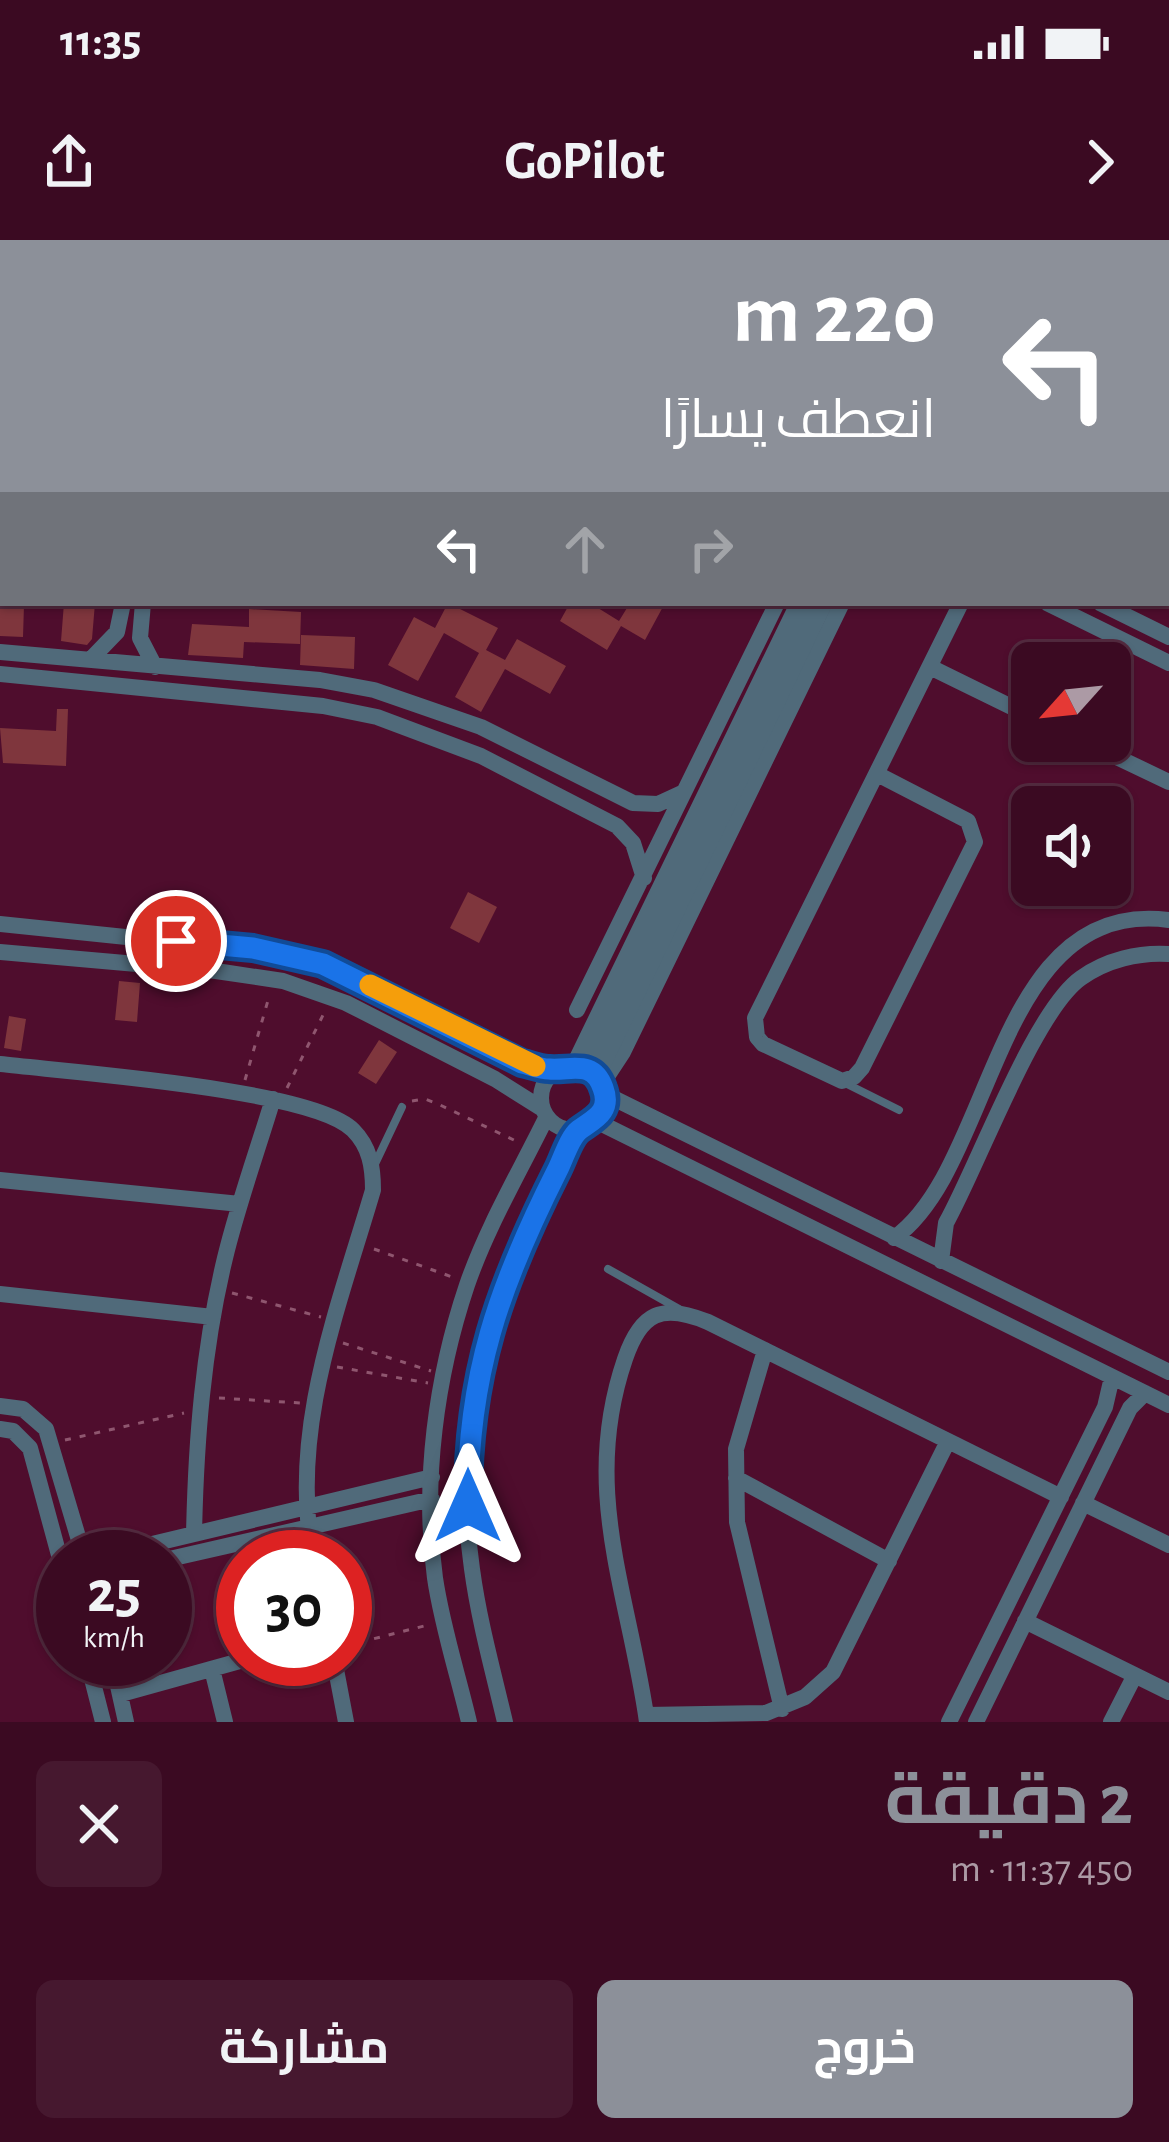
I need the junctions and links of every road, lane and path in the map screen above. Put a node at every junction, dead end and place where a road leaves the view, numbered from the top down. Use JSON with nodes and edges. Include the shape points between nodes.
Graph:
{"nodes":[{"id":1,"x":776,"y":606,"type":"edge"},
{"id":2,"x":800,"y":606,"type":"edge"},
{"id":3,"x":821,"y":606,"type":"edge"},
{"id":4,"x":841,"y":606,"type":"edge"},
{"id":5,"x":960,"y":606,"type":"edge"},
{"id":6,"x":1053,"y":606,"type":"edge"},
{"id":7,"x":1125,"y":609,"type":"edge"},
{"id":8,"x":122,"y":610,"type":"edge"},
{"id":9,"x":142,"y":612,"type":"edge"},
{"id":10,"x":1169,"y":637,"type":"edge"},
{"id":11,"x":0,"y":652,"type":"edge"},
{"id":12,"x":90,"y":660,"type":"junction"},
{"id":13,"x":1169,"y":663,"type":"edge"},
{"id":14,"x":155,"y":667,"type":"junction"},
{"id":15,"x":929,"y":668,"type":"junction"},
{"id":16,"x":0,"y":674,"type":"edge"},
{"id":17,"x":1011,"y":707,"type":"edge"},
{"id":18,"x":1127,"y":762,"type":"edge"},
{"id":19,"x":877,"y":774,"type":"junction"},
{"id":20,"x":1169,"y":782,"type":"edge"},
{"id":21,"x":604,"y":790,"type":"junction"},
{"id":22,"x":684,"y":792,"type":"junction"},
{"id":23,"x":591,"y":811,"type":"junction"},
{"id":24,"x":644,"y":878,"type":"junction"},
{"id":25,"x":1169,"y":920,"type":"edge"},
{"id":26,"x":0,"y":924,"type":"edge"},
{"id":27,"x":0,"y":952,"type":"edge"},
{"id":28,"x":1169,"y":955,"type":"edge"},
{"id":29,"x":274,"y":980,"type":"junction"},
{"id":30,"x":332,"y":998,"type":"junction"},
{"id":31,"x":577,"y":1010,"type":"dead end"},
{"id":32,"x":1,"y":1064,"type":"edge"},
{"id":33,"x":0,"y":1077,"type":"edge"},
{"id":34,"x":587,"y":1078,"type":"junction"},
{"id":35,"x":842,"y":1081,"type":"junction"},
{"id":36,"x":241,"y":1094,"type":"junction"},
{"id":37,"x":277,"y":1100,"type":"junction"},
{"id":38,"x":402,"y":1107,"type":"joint"},
{"id":39,"x":898,"y":1110,"type":"dead end"},
{"id":40,"x":544,"y":1113,"type":"junction"},
{"id":41,"x":596,"y":1121,"type":"junction"},
{"id":42,"x":578,"y":1131,"type":"junction"},
{"id":43,"x":531,"y":1148,"type":"junction"},
{"id":44,"x":373,"y":1167,"type":"junction"},
{"id":45,"x":0,"y":1180,"type":"edge"},
{"id":46,"x":936,"y":1190,"type":"junction"},
{"id":47,"x":508,"y":1193,"type":"junction"},
{"id":48,"x":958,"y":1201,"type":"junction"},
{"id":49,"x":541,"y":1203,"type":"junction"},
{"id":50,"x":240,"y":1204,"type":"junction"},
{"id":51,"x":840,"y":1212,"type":"junction"},
{"id":52,"x":828,"y":1237,"type":"junction"},
{"id":53,"x":894,"y":1238,"type":"junction"},
{"id":54,"x":357,"y":1244,"type":"junction"},
{"id":55,"x":941,"y":1261,"type":"junction"},
{"id":56,"x":608,"y":1269,"type":"dead end"},
{"id":57,"x":468,"y":1283,"type":"junction"},
{"id":58,"x":218,"y":1289,"type":"junction"},
{"id":59,"x":0,"y":1294,"type":"edge"},
{"id":60,"x":685,"y":1313,"type":"junction"},
{"id":61,"x":213,"y":1317,"type":"junction"},
{"id":62,"x":332,"y":1330,"type":"junction"},
{"id":63,"x":765,"y":1350,"type":"junction"},
{"id":64,"x":322,"y":1364,"type":"junction"},
{"id":65,"x":1169,"y":1372,"type":"edge"},
{"id":66,"x":1112,"y":1377,"type":"junction"},
{"id":67,"x":443,"y":1380,"type":"junction"},
{"id":68,"x":1145,"y":1393,"type":"junction"},
{"id":69,"x":200,"y":1404,"type":"junction"},
{"id":70,"x":314,"y":1404,"type":"junction"},
{"id":71,"x":1169,"y":1405,"type":"edge"},
{"id":72,"x":0,"y":1406,"type":"edge"},
{"id":73,"x":0,"y":1429,"type":"edge"},
{"id":74,"x":948,"y":1441,"type":"junction"},
{"id":75,"x":51,"y":1443,"type":"junction"},
{"id":76,"x":433,"y":1477,"type":"junction"},
{"id":77,"x":736,"y":1478,"type":"junction"},
{"id":78,"x":1061,"y":1497,"type":"junction"},
{"id":79,"x":432,"y":1498,"type":"junction"},
{"id":80,"x":1083,"y":1503,"type":"junction"},
{"id":81,"x":307,"y":1507,"type":"junction"},
{"id":82,"x":308,"y":1527,"type":"junction"},
{"id":83,"x":52,"y":1530,"type":"edge"},
{"id":84,"x":76,"y":1530,"type":"edge"},
{"id":85,"x":308,"y":1530,"type":"edge"},
{"id":86,"x":194,"y":1534,"type":"joint"},
{"id":87,"x":1169,"y":1545,"type":"edge"},
{"id":88,"x":192,"y":1554,"type":"edge"},
{"id":89,"x":889,"y":1561,"type":"junction"},
{"id":90,"x":445,"y":1621,"type":"junction"},
{"id":91,"x":1025,"y":1621,"type":"junction"},
{"id":92,"x":372,"y":1639,"type":"edge"},
{"id":93,"x":216,"y":1668,"type":"edge"},
{"id":94,"x":212,"y":1669,"type":"junction"},
{"id":95,"x":1135,"y":1675,"type":"junction"},
{"id":96,"x":94,"y":1686,"type":"edge"},
{"id":97,"x":120,"y":1686,"type":"edge"},
{"id":98,"x":339,"y":1686,"type":"edge"},
{"id":99,"x":1169,"y":1692,"type":"edge"},
{"id":100,"x":122,"y":1694,"type":"junction"},
{"id":101,"x":782,"y":1709,"type":"junction"},
{"id":102,"x":647,"y":1718,"type":"edge"},
{"id":103,"x":103,"y":1722,"type":"edge"},
{"id":104,"x":126,"y":1722,"type":"edge"},
{"id":105,"x":224,"y":1722,"type":"edge"},
{"id":106,"x":346,"y":1722,"type":"edge"},
{"id":107,"x":469,"y":1722,"type":"edge"},
{"id":108,"x":505,"y":1722,"type":"edge"},
{"id":109,"x":949,"y":1722,"type":"edge"},
{"id":110,"x":976,"y":1722,"type":"edge"},
{"id":111,"x":1112,"y":1722,"type":"edge"}],
"edges":[{"from":1,"to":22,"type":"street"},
{"from":2,"to":34,"type":"street"},
{"from":3,"to":34,"type":"street"},
{"from":4,"to":34,"type":"street","via":[[623,1052]]},
{"from":5,"to":15,"type":"street"},
{"from":6,"to":13,"type":"street"},
{"from":7,"to":10,"type":"street"},
{"from":8,"to":9,"type":"street","via":[[130,626]]},
{"from":8,"to":12,"type":"street","via":[[112,641]]},
{"from":9,"to":14,"type":"street","via":[[143,650]]},
{"from":11,"to":12,"type":"street"},
{"from":12,"to":14,"type":"street"},
{"from":14,"to":21,"type":"street","via":[[374,690],[481,727]]},
{"from":15,"to":17,"type":"street"},
{"from":15,"to":19,"type":"street"},
{"from":16,"to":23,"type":"street","via":[[377,717],[481,756]]},
{"from":18,"to":20,"type":"street"},
{"from":19,"to":35,"type":"street","via":[[755,1018],[764,1044]]},
{"from":19,"to":35,"type":"street","via":[[968,821],[975,842],[862,1068]]},
{"from":21,"to":22,"type":"street","via":[[646,805]]},
{"from":21,"to":23,"type":"street","via":[[607,804]]},
{"from":22,"to":24,"type":"street"},
{"from":23,"to":24,"type":"street","via":[[633,843]]},
{"from":24,"to":31,"type":"street"},
{"from":25,"to":46,"type":"street","via":[[1096,932],[1027,994]]},
{"from":26,"to":34,"type":"street","via":[[289,954],[357,978],[522,1063]]},
{"from":27,"to":29,"type":"street"},
{"from":28,"to":48,"type":"street","via":[[1119,958],[1079,979],[1048,1013]]},
{"from":29,"to":30,"type":"street"},
{"from":29,"to":36,"type":"path"},
{"from":30,"to":37,"type":"path"},
{"from":30,"to":40,"type":"street","via":[[496,1078]]},
{"from":32,"to":33,"type":"street"},
{"from":32,"to":36,"type":"street"},
{"from":34,"to":40,"type":"street","via":[[542,1087]]},
{"from":34,"to":41,"type":"street"},
{"from":34,"to":51,"type":"street"},
{"from":35,"to":39,"type":"lane"},
{"from":36,"to":37,"type":"street"},
{"from":37,"to":44,"type":"street","via":[[335,1116],[353,1129]]},
{"from":37,"to":50,"type":"street"},
{"from":38,"to":43,"type":"path","via":[[425,1100]]},
{"from":38,"to":44,"type":"lane"},
{"from":40,"to":42,"type":"street","via":[[555,1126]]},
{"from":40,"to":43,"type":"street"},
{"from":41,"to":42,"type":"street"},
{"from":41,"to":52,"type":"street"},
{"from":42,"to":49,"type":"street"},
{"from":43,"to":47,"type":"street"},
{"from":44,"to":54,"type":"street"},
{"from":45,"to":50,"type":"street"},
{"from":46,"to":48,"type":"street"},
{"from":46,"to":53,"type":"street"},
{"from":47,"to":49,"type":"street"},
{"from":47,"to":57,"type":"street"},
{"from":48,"to":55,"type":"street","via":[[942,1235]]},
{"from":49,"to":108,"type":"street","via":[[485,1343],[468,1451],[472,1567]]},
{"from":50,"to":58,"type":"street"},
{"from":51,"to":52,"type":"street"},
{"from":51,"to":53,"type":"street"},
{"from":52,"to":66,"type":"street"},
{"from":53,"to":55,"type":"street"},
{"from":54,"to":57,"type":"path"},
{"from":54,"to":62,"type":"street"},
{"from":55,"to":65,"type":"street"},
{"from":56,"to":60,"type":"lane"},
{"from":57,"to":67,"type":"street"},
{"from":58,"to":61,"type":"street"},
{"from":58,"to":62,"type":"path"},
{"from":59,"to":61,"type":"street"},
{"from":60,"to":63,"type":"street"},
{"from":60,"to":102,"type":"street","via":[[663,1311],[632,1340],[605,1445],[608,1519]]},
{"from":61,"to":69,"type":"street"},
{"from":62,"to":64,"type":"street"},
{"from":62,"to":67,"type":"path"},
{"from":63,"to":74,"type":"street"},
{"from":63,"to":77,"type":"street","via":[[744,1415]]},
{"from":64,"to":67,"type":"path"},
{"from":64,"to":70,"type":"street"},
{"from":66,"to":68,"type":"street"},
{"from":66,"to":78,"type":"street","via":[[1106,1407]]},
{"from":67,"to":76,"type":"street"},
{"from":68,"to":71,"type":"street"},
{"from":68,"to":80,"type":"street"},
{"from":69,"to":70,"type":"path"},
{"from":69,"to":75,"type":"path"},
{"from":69,"to":86,"type":"street"},
{"from":70,"to":81,"type":"street"},
{"from":72,"to":75,"type":"street","via":[[36,1417]]},
{"from":73,"to":83,"type":"street","via":[[30,1448]]},
{"from":74,"to":78,"type":"street"},
{"from":74,"to":89,"type":"street"},
{"from":75,"to":84,"type":"street"},
{"from":76,"to":79,"type":"street"},
{"from":76,"to":81,"type":"street"},
{"from":77,"to":89,"type":"street"},
{"from":77,"to":101,"type":"street","via":[[737,1522]]},
{"from":78,"to":109,"type":"street"},
{"from":79,"to":82,"type":"street"},
{"from":79,"to":90,"type":"street"},
{"from":80,"to":87,"type":"street"},
{"from":80,"to":91,"type":"street"},
{"from":81,"to":82,"type":"street"},
{"from":81,"to":86,"type":"street"},
{"from":82,"to":85,"type":"street"},
{"from":82,"to":88,"type":"street"},
{"from":89,"to":101,"type":"street","via":[[833,1672]]},
{"from":90,"to":92,"type":"path"},
{"from":90,"to":107,"type":"street"},
{"from":91,"to":95,"type":"street"},
{"from":91,"to":110,"type":"street"},
{"from":93,"to":94,"type":"street"},
{"from":94,"to":100,"type":"street"},
{"from":94,"to":105,"type":"street"},
{"from":95,"to":99,"type":"street"},
{"from":95,"to":111,"type":"street"},
{"from":96,"to":103,"type":"street"},
{"from":97,"to":100,"type":"street"},
{"from":98,"to":106,"type":"street"},
{"from":100,"to":104,"type":"street"},
{"from":101,"to":102,"type":"street"}]}
